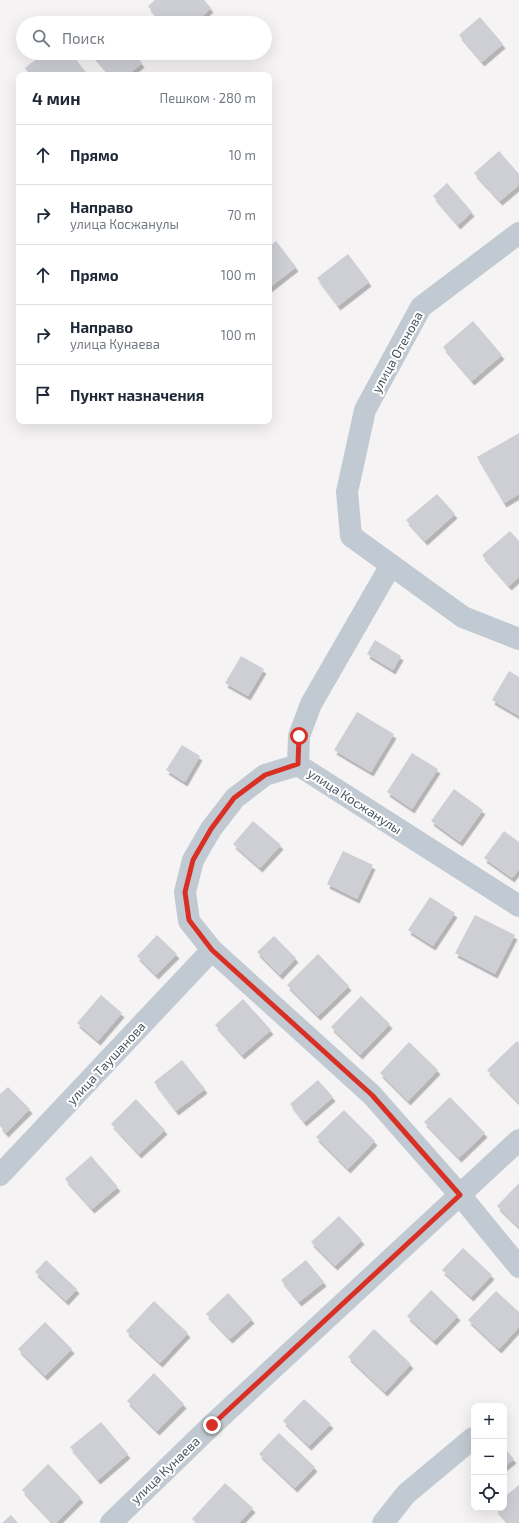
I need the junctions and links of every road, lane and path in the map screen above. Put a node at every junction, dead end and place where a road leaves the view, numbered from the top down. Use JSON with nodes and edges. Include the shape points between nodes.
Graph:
{"nodes":[{"id":1,"x":519,"y":232,"type":"edge"},
{"id":2,"x":391,"y":565,"type":"junction"},
{"id":3,"x":519,"y":639,"type":"edge"},
{"id":4,"x":298,"y":764,"type":"junction"},
{"id":5,"x":519,"y":906,"type":"edge"},
{"id":6,"x":212,"y":950,"type":"junction"},
{"id":7,"x":519,"y":1140,"type":"edge"},
{"id":8,"x":0,"y":1175,"type":"edge"},
{"id":9,"x":460,"y":1195,"type":"junction"},
{"id":10,"x":519,"y":1267,"type":"edge"},
{"id":11,"x":472,"y":1439,"type":"edge"},
{"id":12,"x":111,"y":1523,"type":"edge"},
{"id":13,"x":383,"y":1523,"type":"edge"}],
"edges":[{"from":1,"to":2,"type":"street","name":"улица Отенова","via":[[421,307],[365,410],[347,492],[351,536]]},
{"from":2,"to":3,"type":"street","name":"улица Отенова","via":[[463,617]]},
{"from":2,"to":4,"type":"street","via":[[311,704],[299,736]]},
{"from":4,"to":5,"type":"street","name":"улица Косжанулы"},
{"from":4,"to":6,"type":"street","name":"улица Косжанулы","via":[[265,775],[234,798],[211,829],[193,860],[185,892],[189,920]]},
{"from":6,"to":8,"type":"street","name":"улица Таушанова"},
{"from":6,"to":9,"type":"street","name":"улица Косжанулы","via":[[372,1095]]},
{"from":7,"to":9,"type":"street","name":"улица Кунаева"},
{"from":9,"to":10,"type":"street","name":"улица Косжанулы"},
{"from":9,"to":12,"type":"street","name":"улица Кунаева","via":[[212,1425]]},
{"from":11,"to":13,"type":"street","via":[[406,1494]]}]}
